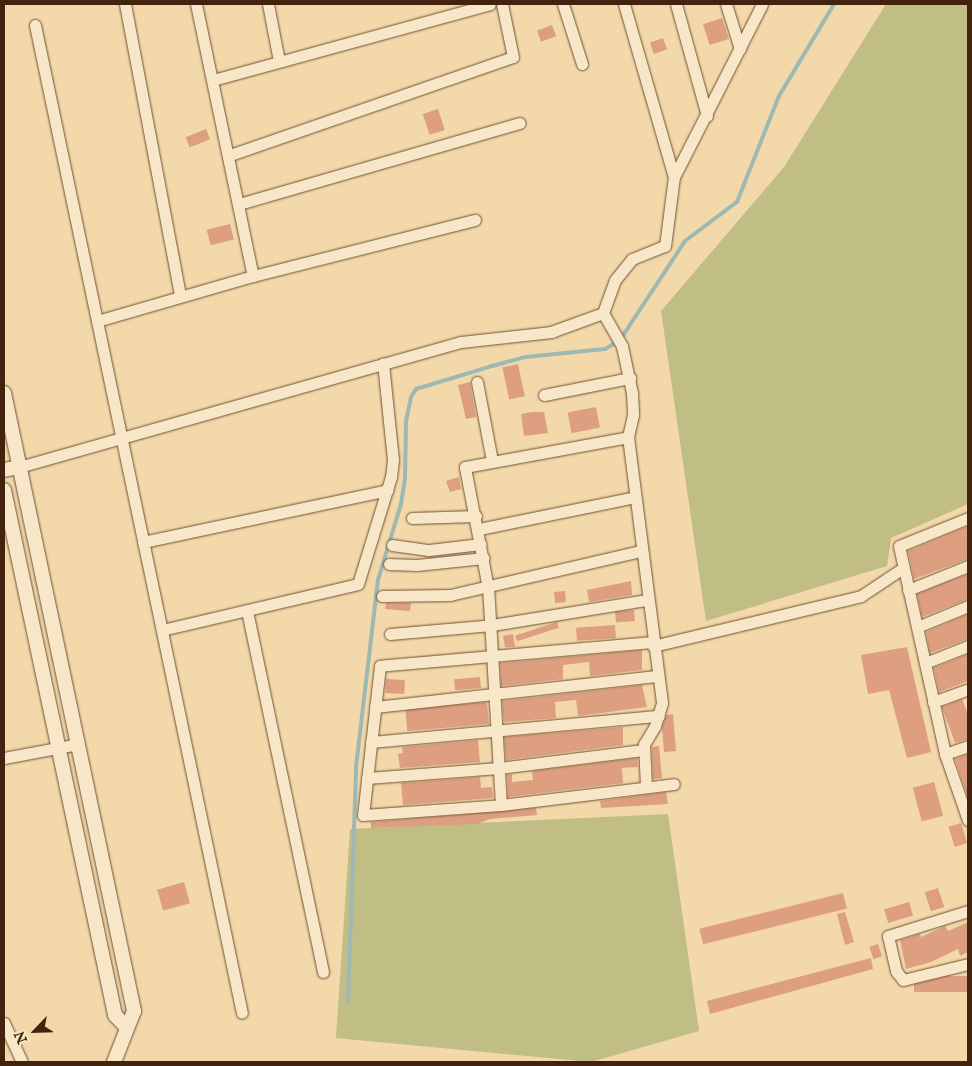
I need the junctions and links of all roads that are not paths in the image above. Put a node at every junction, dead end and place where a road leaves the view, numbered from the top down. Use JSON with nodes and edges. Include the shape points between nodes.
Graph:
{"nodes":[{"id":1,"x":124,"y":4,"type":"edge"},
{"id":2,"x":196,"y":4,"type":"edge"},
{"id":3,"x":268,"y":4,"type":"edge"},
{"id":4,"x":490,"y":4,"type":"edge"},
{"id":5,"x":502,"y":4,"type":"edge"},
{"id":6,"x":563,"y":4,"type":"edge"},
{"id":7,"x":624,"y":4,"type":"edge"},
{"id":8,"x":676,"y":4,"type":"edge"},
{"id":9,"x":726,"y":4,"type":"edge"},
{"id":10,"x":762,"y":4,"type":"edge"},
{"id":11,"x":35,"y":25,"type":"dead end"},
{"id":12,"x":740,"y":49,"type":"junction"},
{"id":13,"x":279,"y":61,"type":"junction"},
{"id":14,"x":582,"y":64,"type":"dead end"},
{"id":15,"x":213,"y":80,"type":"junction"},
{"id":16,"x":707,"y":116,"type":"junction"},
{"id":17,"x":520,"y":122,"type":"dead end"},
{"id":18,"x":230,"y":155,"type":"junction"},
{"id":19,"x":674,"y":177,"type":"junction"},
{"id":20,"x":239,"y":204,"type":"junction"},
{"id":21,"x":475,"y":220,"type":"dead end"},
{"id":22,"x":253,"y":276,"type":"junction"},
{"id":23,"x":180,"y":296,"type":"junction"},
{"id":24,"x":603,"y":313,"type":"junction"},
{"id":25,"x":97,"y":321,"type":"junction"},
{"id":26,"x":383,"y":364,"type":"junction"},
{"id":27,"x":630,"y":378,"type":"junction"},
{"id":28,"x":478,"y":382,"type":"dead end"},
{"id":29,"x":4,"y":393,"type":"edge"},
{"id":30,"x":544,"y":394,"type":"dead end"},
{"id":31,"x":628,"y":437,"type":"junction"},
{"id":32,"x":122,"y":438,"type":"junction"},
{"id":33,"x":492,"y":461,"type":"junction"},
{"id":34,"x":19,"y":467,"type":"junction"},
{"id":35,"x":4,"y":470,"type":"edge"},
{"id":36,"x":4,"y":490,"type":"edge"},
{"id":37,"x":388,"y":490,"type":"junction"},
{"id":38,"x":635,"y":497,"type":"junction"},
{"id":39,"x":476,"y":516,"type":"junction"},
{"id":40,"x":412,"y":518,"type":"dead end"},
{"id":41,"x":968,"y":518,"type":"edge"},
{"id":42,"x":479,"y":529,"type":"junction"},
{"id":43,"x":143,"y":542,"type":"junction"},
{"id":44,"x":481,"y":544,"type":"junction"},
{"id":45,"x":392,"y":545,"type":"dead end"},
{"id":46,"x":641,"y":551,"type":"junction"},
{"id":47,"x":484,"y":558,"type":"junction"},
{"id":48,"x":389,"y":564,"type":"dead end"},
{"id":49,"x":968,"y":566,"type":"edge"},
{"id":50,"x":903,"y":568,"type":"junction"},
{"id":51,"x":488,"y":588,"type":"junction"},
{"id":52,"x":908,"y":590,"type":"junction"},
{"id":53,"x":382,"y":596,"type":"dead end"},
{"id":54,"x":647,"y":600,"type":"junction"},
{"id":55,"x":968,"y":606,"type":"edge"},
{"id":56,"x":247,"y":611,"type":"junction"},
{"id":57,"x":492,"y":625,"type":"junction"},
{"id":58,"x":917,"y":627,"type":"junction"},
{"id":59,"x":162,"y":630,"type":"junction"},
{"id":60,"x":390,"y":634,"type":"dead end"},
{"id":61,"x":652,"y":644,"type":"junction"},
{"id":62,"x":968,"y":646,"type":"edge"},
{"id":63,"x":494,"y":656,"type":"junction"},
{"id":64,"x":925,"y":663,"type":"junction"},
{"id":65,"x":656,"y":676,"type":"junction"},
{"id":66,"x":968,"y":689,"type":"edge"},
{"id":67,"x":496,"y":692,"type":"junction"},
{"id":68,"x":933,"y":702,"type":"junction"},
{"id":69,"x":375,"y":707,"type":"junction"},
{"id":70,"x":659,"y":716,"type":"junction"},
{"id":71,"x":497,"y":729,"type":"junction"},
{"id":72,"x":371,"y":742,"type":"junction"},
{"id":73,"x":78,"y":744,"type":"junction"},
{"id":74,"x":968,"y":746,"type":"edge"},
{"id":75,"x":58,"y":747,"type":"junction"},
{"id":76,"x":643,"y":750,"type":"junction"},
{"id":77,"x":945,"y":754,"type":"junction"},
{"id":78,"x":4,"y":758,"type":"edge"},
{"id":79,"x":499,"y":768,"type":"junction"},
{"id":80,"x":367,"y":778,"type":"junction"},
{"id":81,"x":674,"y":784,"type":"dead end"},
{"id":82,"x":646,"y":787,"type":"junction"},
{"id":83,"x":501,"y":805,"type":"junction"},
{"id":84,"x":967,"y":814,"type":"edge"},
{"id":85,"x":968,"y":911,"type":"edge"},
{"id":86,"x":968,"y":964,"type":"edge"},
{"id":87,"x":323,"y":972,"type":"dead end"},
{"id":88,"x":242,"y":1014,"type":"dead end"},
{"id":89,"x":4,"y":1023,"type":"edge"},
{"id":90,"x":126,"y":1027,"type":"junction"},
{"id":91,"x":22,"y":1062,"type":"edge"},
{"id":92,"x":114,"y":1062,"type":"edge"}],
"edges":[{"from":1,"to":23,"type":"street"},
{"from":2,"to":15,"type":"street"},
{"from":3,"to":13,"type":"street"},
{"from":4,"to":13,"type":"street"},
{"from":5,"to":18,"type":"street","via":[[513,57]]},
{"from":6,"to":14,"type":"street"},
{"from":7,"to":19,"type":"street"},
{"from":8,"to":16,"type":"street"},
{"from":9,"to":12,"type":"street"},
{"from":10,"to":12,"type":"street"},
{"from":11,"to":25,"type":"street"},
{"from":12,"to":16,"type":"street"},
{"from":13,"to":15,"type":"street"},
{"from":15,"to":18,"type":"street"},
{"from":16,"to":19,"type":"street"},
{"from":17,"to":20,"type":"street"},
{"from":18,"to":20,"type":"street"},
{"from":19,"to":24,"type":"street","via":[[665,246],[632,259],[615,280]]},
{"from":20,"to":22,"type":"street"},
{"from":21,"to":22,"type":"street"},
{"from":22,"to":23,"type":"street"},
{"from":23,"to":25,"type":"street"},
{"from":24,"to":26,"type":"street","via":[[551,332],[461,342]]},
{"from":24,"to":27,"type":"street","via":[[622,346]]},
{"from":25,"to":32,"type":"street"},
{"from":26,"to":32,"type":"street"},
{"from":26,"to":37,"type":"street","via":[[393,460]]},
{"from":27,"to":30,"type":"street"},
{"from":27,"to":31,"type":"street","via":[[634,405]]},
{"from":28,"to":33,"type":"street"},
{"from":29,"to":34,"type":"street"},
{"from":31,"to":33,"type":"street"},
{"from":31,"to":38,"type":"street"},
{"from":32,"to":34,"type":"street"},
{"from":32,"to":43,"type":"street"},
{"from":33,"to":39,"type":"street","via":[[465,467]]},
{"from":34,"to":35,"type":"street"},
{"from":34,"to":73,"type":"street"},
{"from":36,"to":75,"type":"street"},
{"from":37,"to":43,"type":"street"},
{"from":37,"to":56,"type":"street","via":[[358,584]]},
{"from":38,"to":42,"type":"street"},
{"from":38,"to":46,"type":"street"},
{"from":39,"to":40,"type":"street"},
{"from":39,"to":42,"type":"street"},
{"from":41,"to":50,"type":"street","via":[[899,546]]},
{"from":42,"to":44,"type":"street"},
{"from":43,"to":59,"type":"street"},
{"from":44,"to":45,"type":"street","via":[[429,550]]},
{"from":44,"to":47,"type":"street"},
{"from":46,"to":51,"type":"street"},
{"from":46,"to":54,"type":"street"},
{"from":47,"to":48,"type":"street","via":[[417,565]]},
{"from":47,"to":51,"type":"street"},
{"from":49,"to":52,"type":"street"},
{"from":50,"to":52,"type":"street"},
{"from":50,"to":61,"type":"street","via":[[861,596]]},
{"from":51,"to":53,"type":"street","via":[[435,597]]},
{"from":51,"to":57,"type":"street"},
{"from":52,"to":58,"type":"street"},
{"from":54,"to":57,"type":"street"},
{"from":54,"to":61,"type":"street"},
{"from":55,"to":58,"type":"street"},
{"from":56,"to":59,"type":"street"},
{"from":56,"to":87,"type":"street"},
{"from":57,"to":60,"type":"street"},
{"from":57,"to":63,"type":"street"},
{"from":58,"to":64,"type":"street"},
{"from":59,"to":88,"type":"street"},
{"from":61,"to":63,"type":"street"},
{"from":61,"to":65,"type":"street"},
{"from":62,"to":64,"type":"street"},
{"from":63,"to":67,"type":"street"},
{"from":63,"to":69,"type":"street","via":[[380,666]]},
{"from":64,"to":68,"type":"street"},
{"from":65,"to":67,"type":"street"},
{"from":65,"to":70,"type":"street","via":[[662,703]]},
{"from":66,"to":68,"type":"street"},
{"from":67,"to":69,"type":"street"},
{"from":67,"to":71,"type":"street"},
{"from":68,"to":77,"type":"street"},
{"from":69,"to":72,"type":"street"},
{"from":70,"to":71,"type":"street"},
{"from":70,"to":76,"type":"street"},
{"from":71,"to":72,"type":"street"},
{"from":71,"to":79,"type":"street"},
{"from":72,"to":80,"type":"street"},
{"from":73,"to":75,"type":"street"},
{"from":73,"to":90,"type":"street","via":[[134,1010]]},
{"from":74,"to":77,"type":"street"},
{"from":75,"to":78,"type":"street"},
{"from":75,"to":90,"type":"street","via":[[114,1015]]},
{"from":76,"to":79,"type":"street"},
{"from":76,"to":82,"type":"street"},
{"from":77,"to":84,"type":"street"},
{"from":79,"to":80,"type":"street"},
{"from":79,"to":83,"type":"street"},
{"from":80,"to":83,"type":"street","via":[[363,815]]},
{"from":81,"to":82,"type":"street"},
{"from":82,"to":83,"type":"street"},
{"from":85,"to":86,"type":"street","via":[[888,936],[896,971],[904,980]]},
{"from":89,"to":91,"type":"street"},
{"from":90,"to":92,"type":"street"}]}
